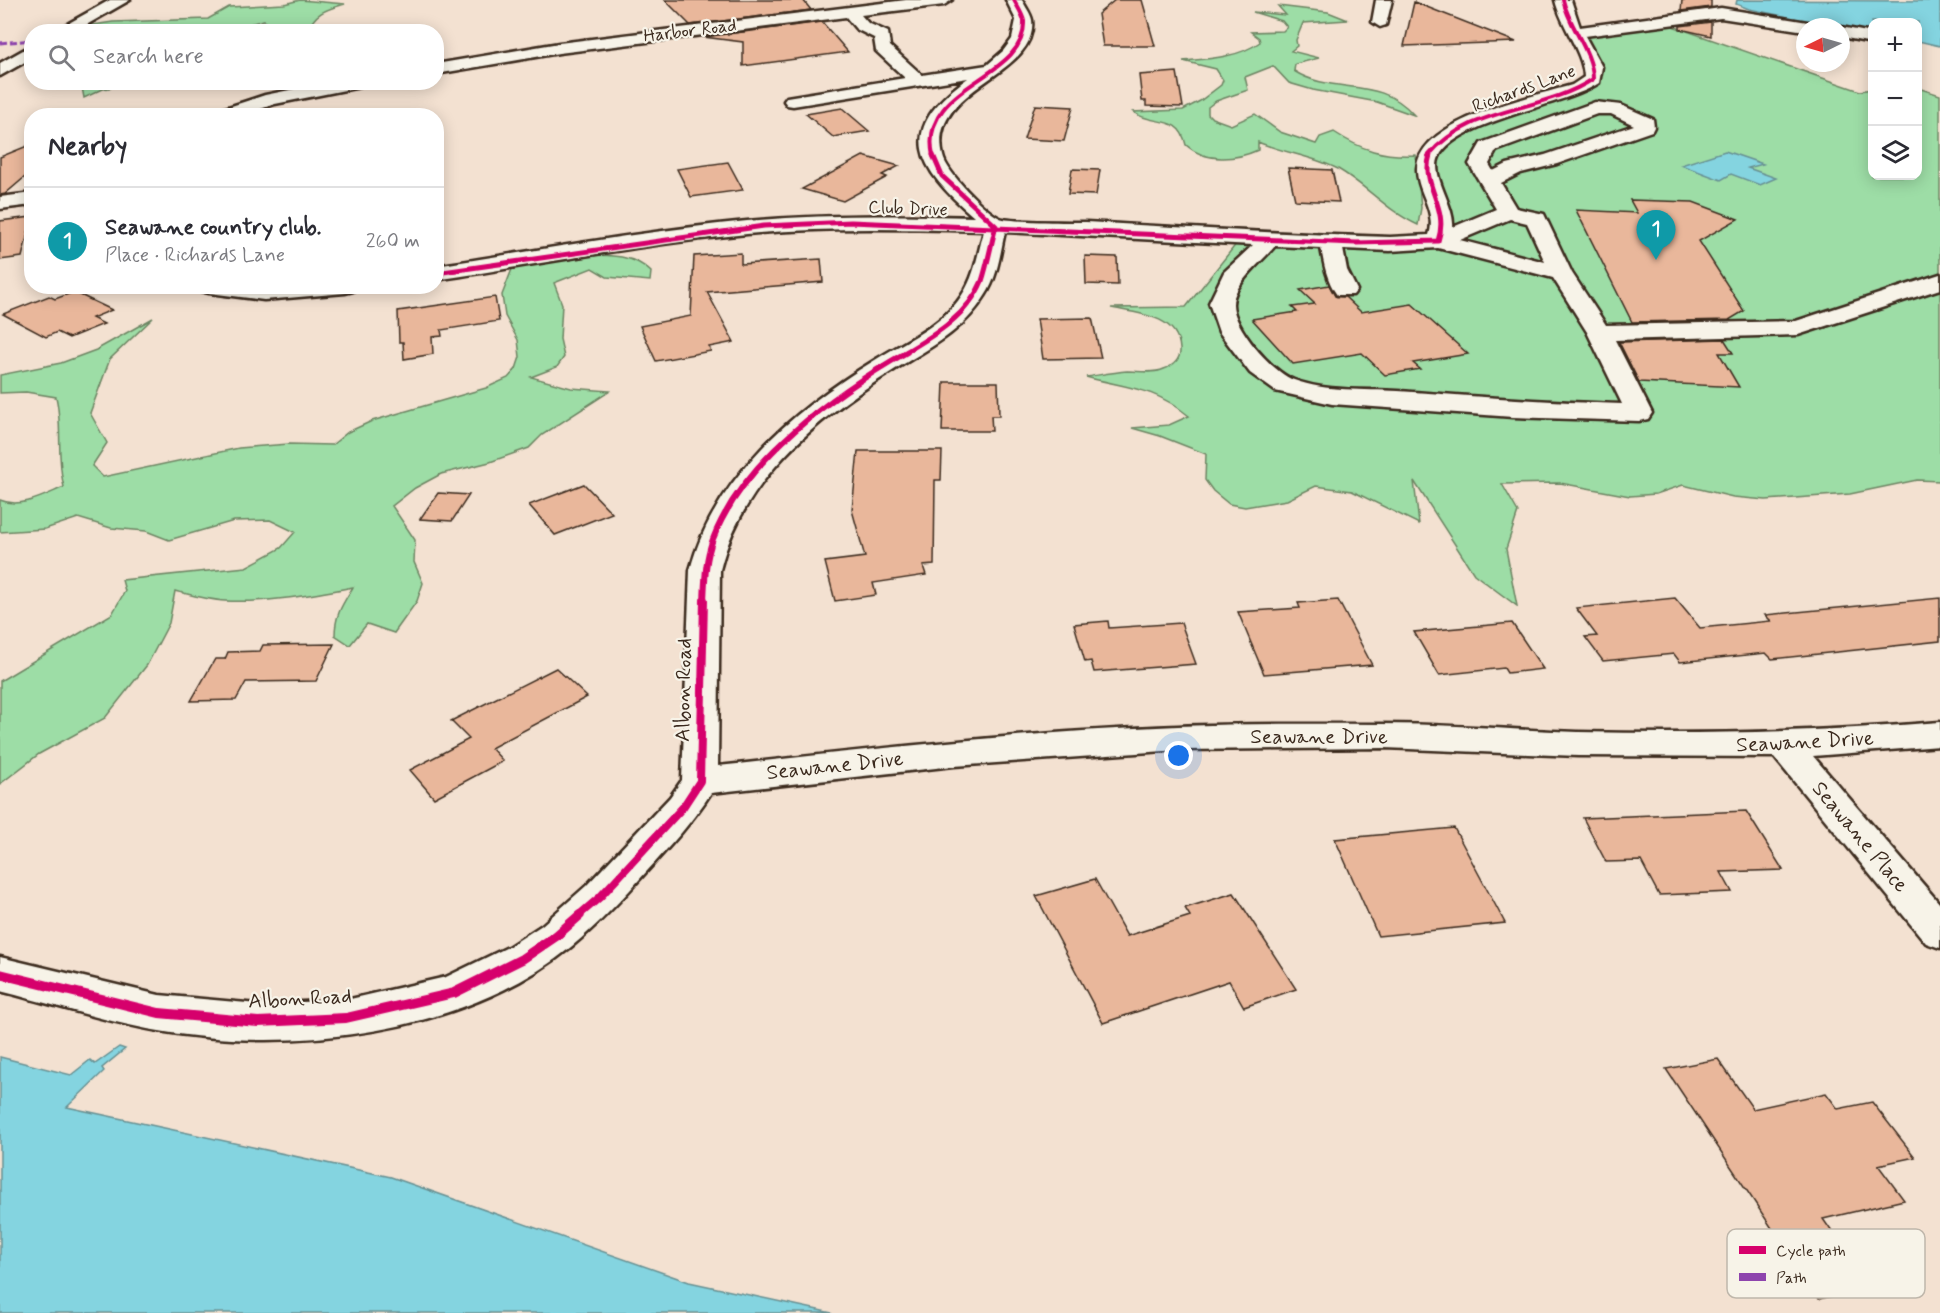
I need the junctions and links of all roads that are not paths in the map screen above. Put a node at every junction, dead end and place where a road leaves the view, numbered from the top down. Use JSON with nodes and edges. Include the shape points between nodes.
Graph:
{"nodes":[{"id":1,"x":122,"y":0,"type":"edge"},
{"id":2,"x":944,"y":0,"type":"edge"},
{"id":3,"x":1014,"y":0,"type":"edge"},
{"id":4,"x":1384,"y":0,"type":"edge"},
{"id":5,"x":1563,"y":0,"type":"edge"},
{"id":6,"x":1656,"y":1,"type":"edge"},
{"id":7,"x":851,"y":13,"type":"junction"},
{"id":8,"x":1661,"y":20,"type":"junction"},
{"id":9,"x":1380,"y":22,"type":"dead end"},
{"id":10,"x":76,"y":24,"type":"edge"},
{"id":11,"x":1796,"y":24,"type":"edge"},
{"id":12,"x":1574,"y":33,"type":"junction"},
{"id":13,"x":1850,"y":34,"type":"edge"},
{"id":14,"x":1868,"y":37,"type":"edge"},
{"id":15,"x":24,"y":41,"type":"edge"},
{"id":16,"x":0,"y":43,"type":"edge"},
{"id":17,"x":24,"y":56,"type":"edge"},
{"id":18,"x":444,"y":68,"type":"edge"},
{"id":19,"x":989,"y":70,"type":"junction"},
{"id":20,"x":0,"y":72,"type":"edge"},
{"id":21,"x":917,"y":80,"type":"junction"},
{"id":22,"x":319,"y":90,"type":"edge"},
{"id":23,"x":793,"y":101,"type":"dead end"},
{"id":24,"x":244,"y":108,"type":"edge"},
{"id":25,"x":1489,"y":181,"type":"junction"},
{"id":26,"x":24,"y":200,"type":"edge"},
{"id":27,"x":0,"y":203,"type":"edge"},
{"id":28,"x":1508,"y":212,"type":"junction"},
{"id":29,"x":996,"y":226,"type":"junction"},
{"id":30,"x":1441,"y":233,"type":"junction"},
{"id":31,"x":1269,"y":239,"type":"junction"},
{"id":32,"x":1331,"y":242,"type":"junction"},
{"id":33,"x":444,"y":272,"type":"edge"},
{"id":34,"x":1561,"y":273,"type":"junction"},
{"id":35,"x":1940,"y":280,"type":"edge"},
{"id":36,"x":1345,"y":290,"type":"dead end"},
{"id":37,"x":1599,"y":332,"type":"junction"},
{"id":38,"x":1940,"y":734,"type":"edge"},
{"id":39,"x":1781,"y":742,"type":"junction"},
{"id":40,"x":700,"y":781,"type":"junction"},
{"id":41,"x":1940,"y":932,"type":"edge"},
{"id":42,"x":0,"y":974,"type":"edge"}],
"edges":[{"from":1,"to":10,"type":"street"},
{"from":2,"to":7,"type":"street","name":"Harbor Road"},
{"from":3,"to":19,"type":"street","via":[[1024,28],[1019,44]]},
{"from":4,"to":9,"type":"street"},
{"from":5,"to":12,"type":"street","name":"Richards Lane"},
{"from":6,"to":8,"type":"street"},
{"from":7,"to":18,"type":"street","name":"Harbor Road","via":[[660,35]]},
{"from":7,"to":21,"type":"street","via":[[862,26],[882,36],[882,46]]},
{"from":8,"to":11,"type":"street","via":[[1721,13]]},
{"from":8,"to":12,"type":"street"},
{"from":12,"to":30,"type":"street","name":"Richards Lane","via":[[1593,67],[1593,79],[1578,89],[1456,130],[1430,150],[1425,166],[1444,216]]},
{"from":13,"to":14,"type":"street"},
{"from":15,"to":16,"type":"street"},
{"from":17,"to":20,"type":"street"},
{"from":19,"to":21,"type":"street"},
{"from":19,"to":29,"type":"street","via":[[945,106],[930,131],[932,154],[940,174]]},
{"from":21,"to":23,"type":"street"},
{"from":22,"to":24,"type":"street"},
{"from":25,"to":25,"type":"street","via":[[1514,168],[1550,160],[1645,127],[1646,123],[1614,109],[1595,108],[1488,147],[1479,164]]},
{"from":25,"to":28,"type":"street"},
{"from":26,"to":27,"type":"street"},
{"from":28,"to":30,"type":"street"},
{"from":28,"to":34,"type":"street","via":[[1536,219]]},
{"from":29,"to":31,"type":"street","name":"Club Drive"},
{"from":29,"to":33,"type":"street","name":"Club Drive","via":[[851,222],[764,226]]},
{"from":29,"to":40,"type":"street","name":"Albon Road","via":[[975,295],[957,317],[822,408],[738,495],[714,536],[705,570]]},
{"from":30,"to":32,"type":"street","name":"Club Drive","via":[[1390,244]]},
{"from":30,"to":34,"type":"street"},
{"from":31,"to":32,"type":"street","name":"Club Drive"},
{"from":31,"to":37,"type":"street","via":[[1232,277],[1221,303],[1228,327],[1259,368],[1284,386],[1332,396],[1639,413]]},
{"from":32,"to":36,"type":"street","via":[[1336,270]]},
{"from":34,"to":37,"type":"street"},
{"from":35,"to":37,"type":"street","via":[[1798,328]]},
{"from":38,"to":39,"type":"street","name":"Seawane Drive"},
{"from":39,"to":40,"type":"street","name":"Seawane Drive","via":[[1736,746],[1385,736],[1179,738],[954,753]]},
{"from":39,"to":41,"type":"street","name":"Seawane Place"},
{"from":40,"to":42,"type":"street","name":"Albon Road","via":[[683,807],[592,905],[522,959],[454,993],[346,1018],[258,1022],[159,1013]]}]}
